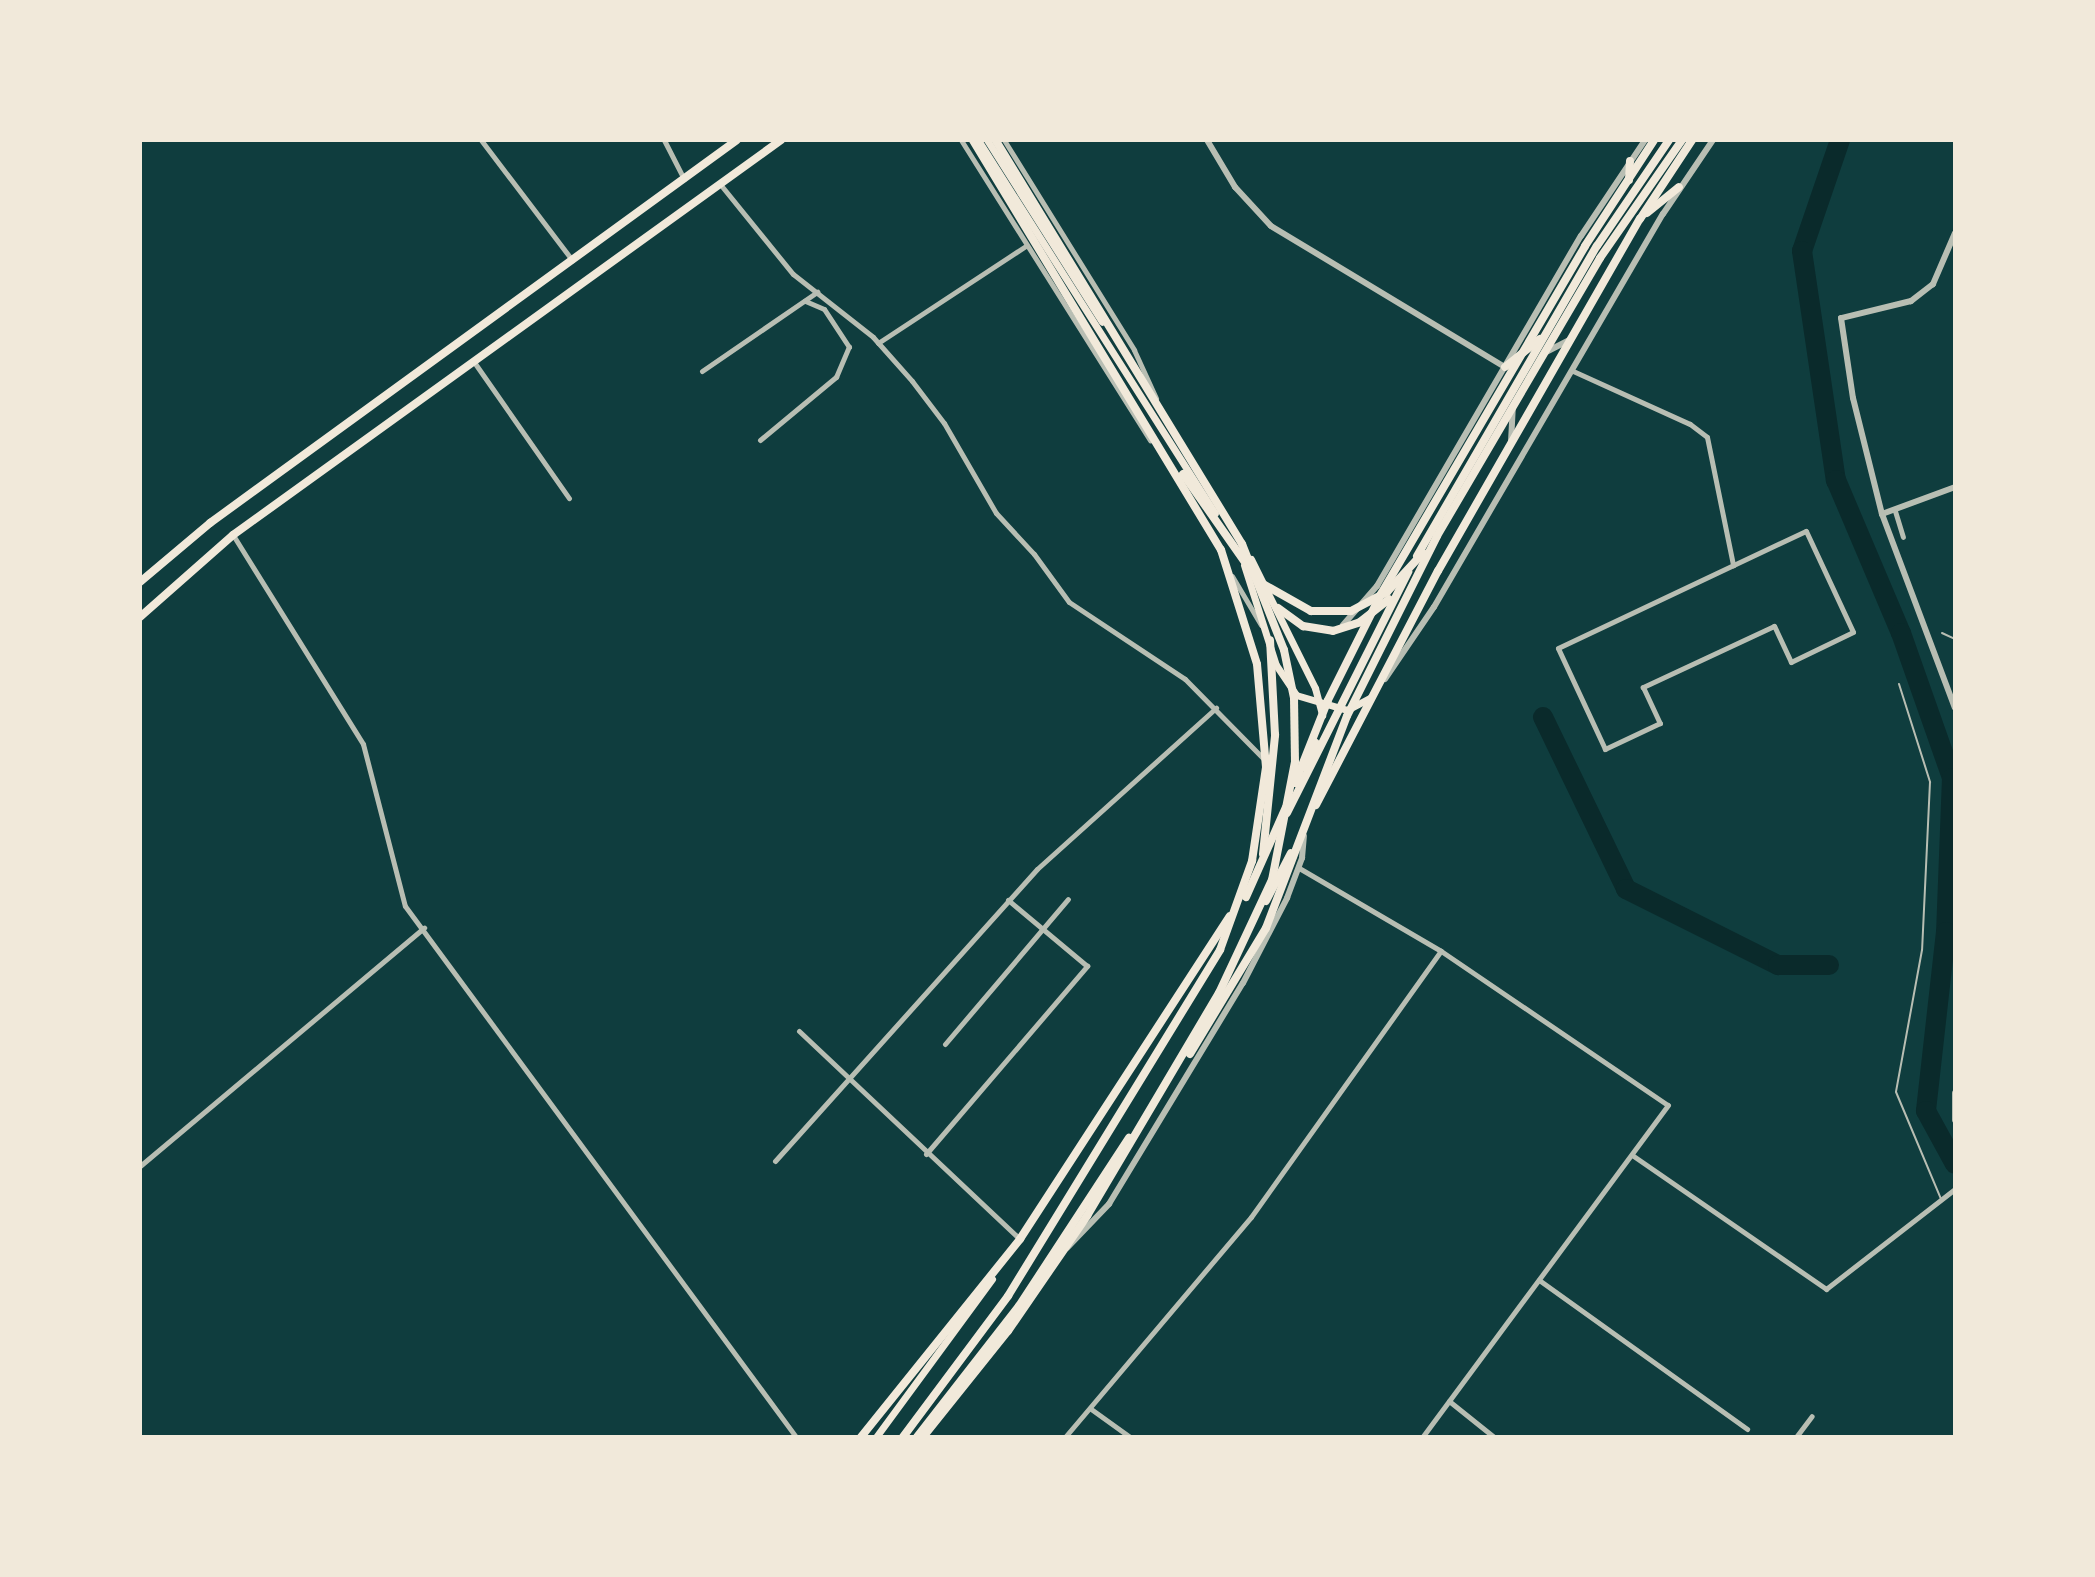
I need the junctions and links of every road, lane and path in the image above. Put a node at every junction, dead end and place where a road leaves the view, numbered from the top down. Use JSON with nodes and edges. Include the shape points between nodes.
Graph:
{"nodes":[{"id":1,"x":481,"y":140,"type":"edge"},
{"id":2,"x":664,"y":140,"type":"edge"},
{"id":3,"x":737,"y":140,"type":"edge"},
{"id":4,"x":781,"y":140,"type":"edge"},
{"id":5,"x":961,"y":140,"type":"edge"},
{"id":6,"x":975,"y":140,"type":"edge"},
{"id":7,"x":987,"y":140,"type":"edge"},
{"id":8,"x":995,"y":140,"type":"edge"},
{"id":9,"x":1004,"y":140,"type":"edge"},
{"id":10,"x":1207,"y":140,"type":"edge"},
{"id":11,"x":1645,"y":140,"type":"edge"},
{"id":12,"x":1654,"y":140,"type":"edge"},
{"id":13,"x":1669,"y":140,"type":"edge"},
{"id":14,"x":1682,"y":140,"type":"edge"},
{"id":15,"x":1692,"y":140,"type":"edge"},
{"id":16,"x":1713,"y":140,"type":"edge"},
{"id":17,"x":1630,"y":161,"type":"junction"},
{"id":18,"x":684,"y":179,"type":"junction"},
{"id":19,"x":720,"y":184,"type":"junction"},
{"id":20,"x":1679,"y":187,"type":"junction"},
{"id":21,"x":1628,"y":197,"type":"junction"},
{"id":22,"x":1640,"y":219,"type":"junction"},
{"id":23,"x":1955,"y":233,"type":"edge"},
{"id":24,"x":1027,"y":245,"type":"junction"},
{"id":25,"x":572,"y":260,"type":"junction"},
{"id":26,"x":817,"y":292,"type":"junction"},
{"id":27,"x":805,"y":301,"type":"junction"},
{"id":28,"x":1544,"y":336,"type":"junction"},
{"id":29,"x":1572,"y":339,"type":"junction"},
{"id":30,"x":878,"y":343,"type":"junction"},
{"id":31,"x":1112,"y":350,"type":"junction"},
{"id":32,"x":1532,"y":357,"type":"junction"},
{"id":33,"x":1099,"y":358,"type":"junction"},
{"id":34,"x":474,"y":362,"type":"junction"},
{"id":35,"x":1505,"y":367,"type":"junction"},
{"id":36,"x":702,"y":371,"type":"dead end"},
{"id":37,"x":1573,"y":371,"type":"junction"},
{"id":38,"x":1512,"y":392,"type":"junction"},
{"id":39,"x":1160,"y":410,"type":"junction"},
{"id":40,"x":1153,"y":432,"type":"junction"},
{"id":41,"x":760,"y":440,"type":"dead end"},
{"id":42,"x":1511,"y":445,"type":"junction"},
{"id":43,"x":1955,"y":487,"type":"edge"},
{"id":44,"x":569,"y":498,"type":"dead end"},
{"id":45,"x":1456,"y":502,"type":"junction"},
{"id":46,"x":1895,"y":511,"type":"junction"},
{"id":47,"x":1882,"y":514,"type":"junction"},
{"id":48,"x":233,"y":535,"type":"junction"},
{"id":49,"x":1903,"y":537,"type":"dead end"},
{"id":50,"x":1733,"y":565,"type":"junction"},
{"id":51,"x":140,"y":582,"type":"edge"},
{"id":52,"x":1396,"y":593,"type":"junction"},
{"id":53,"x":1278,"y":608,"type":"junction"},
{"id":54,"x":140,"y":617,"type":"edge"},
{"id":55,"x":1333,"y":631,"type":"junction"},
{"id":56,"x":1942,"y":633,"type":"dead end"},
{"id":57,"x":1955,"y":639,"type":"edge"},
{"id":58,"x":1270,"y":640,"type":"junction"},
{"id":59,"x":1899,"y":684,"type":"dead end"},
{"id":60,"x":1370,"y":698,"type":"junction"},
{"id":61,"x":1322,"y":705,"type":"junction"},
{"id":62,"x":1216,"y":708,"type":"junction"},
{"id":63,"x":1955,"y":708,"type":"edge"},
{"id":64,"x":1336,"y":709,"type":"junction"},
{"id":65,"x":1272,"y":768,"type":"junction"},
{"id":66,"x":1304,"y":829,"type":"junction"},
{"id":67,"x":1262,"y":860,"type":"junction"},
{"id":68,"x":1299,"y":868,"type":"junction"},
{"id":69,"x":1268,"y":897,"type":"junction"},
{"id":70,"x":1068,"y":899,"type":"dead end"},
{"id":71,"x":1008,"y":900,"type":"junction"},
{"id":72,"x":1233,"y":923,"type":"junction"},
{"id":73,"x":424,"y":928,"type":"junction"},
{"id":74,"x":1042,"y":930,"type":"junction"},
{"id":75,"x":1441,"y":951,"type":"junction"},
{"id":76,"x":1230,"y":1006,"type":"junction"},
{"id":77,"x":799,"y":1031,"type":"dead end"},
{"id":78,"x":1189,"y":1042,"type":"junction"},
{"id":79,"x":945,"y":1044,"type":"dead end"},
{"id":80,"x":847,"y":1077,"type":"junction"},
{"id":81,"x":1955,"y":1093,"type":"edge"},
{"id":82,"x":1162,"y":1094,"type":"junction"},
{"id":83,"x":1955,"y":1120,"type":"edge"},
{"id":84,"x":926,"y":1154,"type":"junction"},
{"id":85,"x":1632,"y":1155,"type":"junction"},
{"id":86,"x":775,"y":1161,"type":"dead end"},
{"id":87,"x":140,"y":1166,"type":"edge"},
{"id":88,"x":1955,"y":1189,"type":"edge"},
{"id":89,"x":1942,"y":1200,"type":"junction"},
{"id":90,"x":1020,"y":1239,"type":"junction"},
{"id":91,"x":1051,"y":1259,"type":"junction"},
{"id":92,"x":997,"y":1270,"type":"junction"},
{"id":93,"x":1539,"y":1280,"type":"junction"},
{"id":94,"x":1449,"y":1401,"type":"junction"},
{"id":95,"x":1091,"y":1409,"type":"junction"},
{"id":96,"x":1812,"y":1416,"type":"dead end"},
{"id":97,"x":1747,"y":1429,"type":"dead end"},
{"id":98,"x":796,"y":1437,"type":"edge"},
{"id":99,"x":861,"y":1437,"type":"edge"},
{"id":100,"x":876,"y":1437,"type":"edge"},
{"id":101,"x":903,"y":1437,"type":"edge"},
{"id":102,"x":917,"y":1437,"type":"edge"},
{"id":103,"x":923,"y":1437,"type":"edge"},
{"id":104,"x":1065,"y":1437,"type":"edge"},
{"id":105,"x":1130,"y":1437,"type":"edge"},
{"id":106,"x":1422,"y":1437,"type":"edge"},
{"id":107,"x":1494,"y":1437,"type":"edge"},
{"id":108,"x":1796,"y":1437,"type":"edge"}],
"edges":[{"from":1,"to":25,"type":"street"},
{"from":2,"to":18,"type":"street"},
{"from":3,"to":18,"type":"main road"},
{"from":4,"to":19,"type":"main road"},
{"from":5,"to":24,"type":"street"},
{"from":6,"to":31,"type":"main road"},
{"from":6,"to":40,"type":"main road"},
{"from":7,"to":39,"type":"main road"},
{"from":8,"to":82,"type":"main road","via":[[1242,544],[1271,607],[1294,698],[1293,774],[1272,880],[1235,964]]},
{"from":9,"to":39,"type":"street","via":[[1134,350]]},
{"from":10,"to":35,"type":"street","via":[[1235,187],[1271,226]]},
{"from":11,"to":17,"type":"street"},
{"from":12,"to":72,"type":"main road","via":[[1585,246],[1375,605],[1328,700]]},
{"from":13,"to":21,"type":"main road"},
{"from":14,"to":45,"type":"main road","via":[[1600,258]]},
{"from":15,"to":22,"type":"main road"},
{"from":16,"to":20,"type":"street"},
{"from":17,"to":21,"type":"main road"},
{"from":17,"to":35,"type":"street"},
{"from":18,"to":25,"type":"main road"},
{"from":19,"to":26,"type":"street","via":[[774,254]]},
{"from":19,"to":34,"type":"main road"},
{"from":20,"to":22,"type":"main road"},
{"from":20,"to":37,"type":"street"},
{"from":21,"to":28,"type":"main road"},
{"from":22,"to":29,"type":"main road"},
{"from":23,"to":47,"type":"street","via":[[1933,284],[1911,301],[1841,318],[1853,398]]},
{"from":24,"to":30,"type":"street"},
{"from":24,"to":33,"type":"street"},
{"from":25,"to":51,"type":"main road","via":[[210,523]]},
{"from":26,"to":27,"type":"street"},
{"from":26,"to":30,"type":"street"},
{"from":27,"to":36,"type":"street"},
{"from":27,"to":41,"type":"street","via":[[824,309],[849,347],[836,377]]},
{"from":28,"to":32,"type":"main road"},
{"from":28,"to":35,"type":"main road"},
{"from":29,"to":32,"type":"street"},
{"from":29,"to":42,"type":"main road"},
{"from":30,"to":62,"type":"street","via":[[944,423],[996,513],[1069,602],[1148,652]]},
{"from":31,"to":33,"type":"street"},
{"from":31,"to":58,"type":"main road","via":[[1242,559]]},
{"from":32,"to":35,"type":"street"},
{"from":32,"to":38,"type":"main road"},
{"from":33,"to":58,"type":"street"},
{"from":34,"to":44,"type":"street"},
{"from":34,"to":48,"type":"main road"},
{"from":35,"to":38,"type":"street"},
{"from":35,"to":55,"type":"street","via":[[1365,605]]},
{"from":37,"to":50,"type":"street","via":[[1690,424],[1707,437]]},
{"from":37,"to":60,"type":"street","via":[[1434,607]]},
{"from":38,"to":42,"type":"street"},
{"from":38,"to":52,"type":"main road"},
{"from":39,"to":53,"type":"main road"},
{"from":40,"to":45,"type":"main road","via":[[1256,576],[1272,593],[1311,611],[1351,611],[1387,592],[1411,569]]},
{"from":40,"to":72,"type":"main road","via":[[1224,557],[1257,664],[1265,782],[1259,833]]},
{"from":42,"to":60,"type":"main road"},
{"from":43,"to":46,"type":"street"},
{"from":45,"to":82,"type":"main road","via":[[1347,716],[1255,951]]},
{"from":46,"to":47,"type":"street"},
{"from":46,"to":49,"type":"street"},
{"from":47,"to":63,"type":"street"},
{"from":48,"to":54,"type":"main road"},
{"from":48,"to":73,"type":"street","via":[[363,744],[405,906]]},
{"from":50,"to":50,"type":"street","via":[[1558,648],[1605,749],[1660,723],[1643,687],[1721,650],[1774,626],[1791,662],[1853,632],[1806,531]]},
{"from":52,"to":55,"type":"main road","via":[[1360,622]]},
{"from":52,"to":64,"type":"main road"},
{"from":53,"to":55,"type":"main road","via":[[1303,626]]},
{"from":53,"to":61,"type":"main road"},
{"from":56,"to":57,"type":"lane"},
{"from":58,"to":61,"type":"main road","via":[[1287,685]]},
{"from":58,"to":65,"type":"main road"},
{"from":59,"to":89,"type":"lane","via":[[1930,782],[1922,950],[1896,1092]]},
{"from":60,"to":64,"type":"main road","via":[[1347,710]]},
{"from":60,"to":66,"type":"main road"},
{"from":61,"to":64,"type":"main road"},
{"from":61,"to":69,"type":"main road"},
{"from":62,"to":65,"type":"street"},
{"from":62,"to":71,"type":"street","via":[[1121,790]]},
{"from":64,"to":67,"type":"main road"},
{"from":65,"to":67,"type":"main road"},
{"from":66,"to":68,"type":"street"},
{"from":66,"to":69,"type":"main road"},
{"from":67,"to":90,"type":"main road"},
{"from":68,"to":75,"type":"street"},
{"from":68,"to":76,"type":"street"},
{"from":69,"to":78,"type":"main road"},
{"from":70,"to":74,"type":"street"},
{"from":71,"to":74,"type":"street"},
{"from":71,"to":80,"type":"street"},
{"from":72,"to":101,"type":"main road","via":[[1047,1237]]},
{"from":73,"to":87,"type":"street"},
{"from":73,"to":98,"type":"street"},
{"from":74,"to":79,"type":"street"},
{"from":74,"to":84,"type":"street","via":[[1087,966]]},
{"from":75,"to":85,"type":"street","via":[[1668,1105]]},
{"from":75,"to":95,"type":"street","via":[[1251,1217]]},
{"from":76,"to":78,"type":"street"},
{"from":76,"to":91,"type":"street","via":[[1099,1219]]},
{"from":77,"to":80,"type":"street"},
{"from":78,"to":91,"type":"main road"},
{"from":80,"to":84,"type":"street"},
{"from":80,"to":86,"type":"street"},
{"from":81,"to":83,"type":"street"},
{"from":82,"to":103,"type":"main road","via":[[1032,1297]]},
{"from":84,"to":90,"type":"street"},
{"from":85,"to":89,"type":"street","via":[[1826,1289]]},
{"from":85,"to":93,"type":"street"},
{"from":88,"to":89,"type":"street"},
{"from":90,"to":92,"type":"main road"},
{"from":91,"to":102,"type":"main road"},
{"from":92,"to":99,"type":"main road"},
{"from":92,"to":100,"type":"main road","via":[[958,1331]]},
{"from":93,"to":94,"type":"street"},
{"from":93,"to":97,"type":"street"},
{"from":94,"to":106,"type":"street"},
{"from":94,"to":107,"type":"street"},
{"from":95,"to":104,"type":"street"},
{"from":95,"to":105,"type":"street"},
{"from":96,"to":108,"type":"street"}]}
